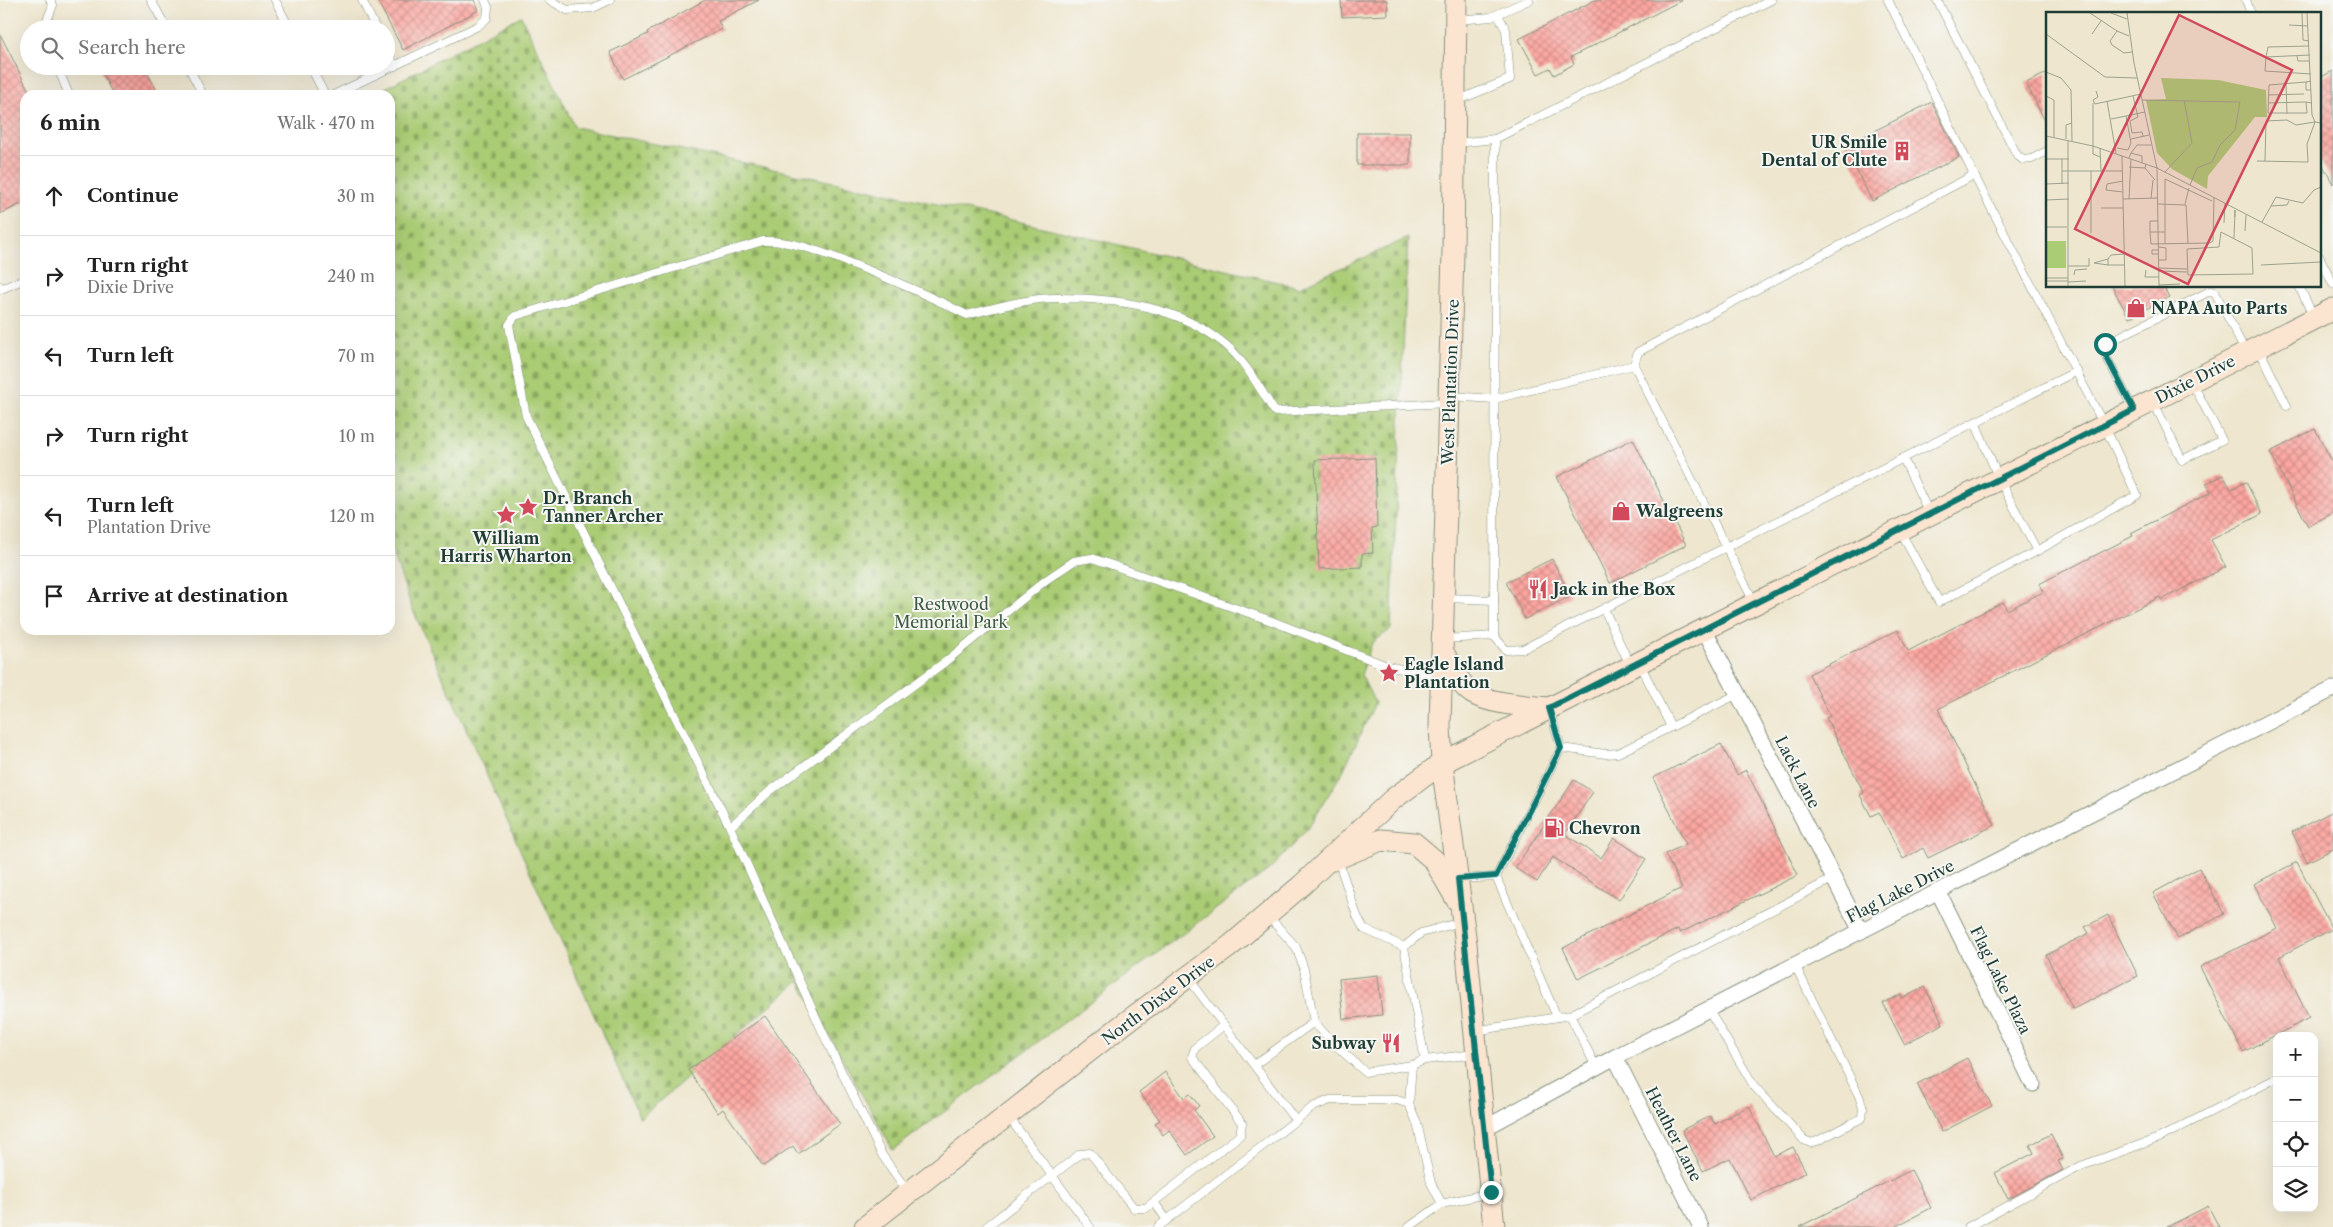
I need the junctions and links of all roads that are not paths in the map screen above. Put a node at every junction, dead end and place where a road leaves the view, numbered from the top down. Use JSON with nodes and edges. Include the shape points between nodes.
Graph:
{"nodes":[{"id":1,"x":50,"y":0,"type":"edge"},
{"id":2,"x":151,"y":0,"type":"edge"},
{"id":3,"x":275,"y":0,"type":"edge"},
{"id":4,"x":362,"y":0,"type":"edge"},
{"id":5,"x":485,"y":0,"type":"edge"},
{"id":6,"x":550,"y":0,"type":"edge"},
{"id":7,"x":610,"y":0,"type":"edge"},
{"id":8,"x":1529,"y":0,"type":"edge"},
{"id":9,"x":1771,"y":0,"type":"edge"},
{"id":10,"x":1888,"y":0,"type":"edge"},
{"id":11,"x":1937,"y":0,"type":"edge"},
{"id":12,"x":2246,"y":0,"type":"edge"},
{"id":13,"x":1456,"y":10,"type":"edge"},
{"id":14,"x":2250,"y":12,"type":"edge"},
{"id":15,"x":1498,"y":15,"type":"junction"},
{"id":16,"x":47,"y":20,"type":"edge"},
{"id":17,"x":162,"y":20,"type":"edge"},
{"id":18,"x":285,"y":20,"type":"edge"},
{"id":19,"x":372,"y":20,"type":"edge"},
{"id":20,"x":395,"y":66,"type":"edge"},
{"id":21,"x":61,"y":75,"type":"edge"},
{"id":22,"x":193,"y":75,"type":"edge"},
{"id":23,"x":315,"y":75,"type":"edge"},
{"id":24,"x":376,"y":75,"type":"edge"},
{"id":25,"x":67,"y":90,"type":"edge"},
{"id":26,"x":200,"y":90,"type":"edge"},
{"id":27,"x":322,"y":90,"type":"edge"},
{"id":28,"x":345,"y":90,"type":"edge"},
{"id":29,"x":1454,"y":102,"type":"junction"},
{"id":30,"x":1495,"y":138,"type":"junction"},
{"id":31,"x":1454,"y":144,"type":"junction"},
{"id":32,"x":2046,"y":152,"type":"edge"},
{"id":33,"x":1974,"y":175,"type":"junction"},
{"id":34,"x":2320,"y":258,"type":"edge"},
{"id":35,"x":20,"y":281,"type":"edge"},
{"id":36,"x":2333,"y":284,"type":"edge"},
{"id":37,"x":0,"y":288,"type":"edge"},
{"id":38,"x":2301,"y":288,"type":"edge"},
{"id":39,"x":2328,"y":313,"type":"edge"},
{"id":40,"x":2252,"y":350,"type":"junction"},
{"id":41,"x":1634,"y":365,"type":"junction"},
{"id":42,"x":2077,"y":371,"type":"junction"},
{"id":43,"x":2191,"y":381,"type":"junction"},
{"id":44,"x":1449,"y":399,"type":"junction"},
{"id":45,"x":1494,"y":399,"type":"junction"},
{"id":46,"x":2153,"y":401,"type":"junction"},
{"id":47,"x":2287,"y":406,"type":"dead end"},
{"id":48,"x":2134,"y":410,"type":"junction"},
{"id":49,"x":1975,"y":422,"type":"junction"},
{"id":50,"x":2104,"y":425,"type":"junction"},
{"id":51,"x":1904,"y":458,"type":"junction"},
{"id":52,"x":1999,"y":479,"type":"junction"},
{"id":53,"x":1930,"y":514,"type":"junction"},
{"id":54,"x":1900,"y":530,"type":"junction"},
{"id":55,"x":1727,"y":547,"type":"junction"},
{"id":56,"x":2036,"y":551,"type":"junction"},
{"id":57,"x":1444,"y":598,"type":"junction"},
{"id":58,"x":1494,"y":600,"type":"junction"},
{"id":59,"x":1754,"y":603,"type":"junction"},
{"id":60,"x":1604,"y":609,"type":"junction"},
{"id":61,"x":1704,"y":629,"type":"junction"},
{"id":62,"x":1494,"y":636,"type":"junction"},
{"id":63,"x":1442,"y":645,"type":"junction"},
{"id":64,"x":1635,"y":664,"type":"junction"},
{"id":65,"x":1442,"y":677,"type":"junction"},
{"id":66,"x":2333,"y":689,"type":"edge"},
{"id":67,"x":1738,"y":694,"type":"junction"},
{"id":68,"x":1549,"y":708,"type":"junction"},
{"id":69,"x":1671,"y":727,"type":"junction"},
{"id":70,"x":1561,"y":748,"type":"junction"},
{"id":71,"x":1442,"y":763,"type":"junction"},
{"id":72,"x":730,"y":827,"type":"junction"},
{"id":73,"x":1332,"y":860,"type":"junction"},
{"id":74,"x":1496,"y":876,"type":"junction"},
{"id":75,"x":1834,"y":878,"type":"junction"},
{"id":76,"x":1458,"y":879,"type":"junction"},
{"id":77,"x":1938,"y":891,"type":"junction"},
{"id":78,"x":1267,"y":914,"type":"junction"},
{"id":79,"x":1463,"y":915,"type":"junction"},
{"id":80,"x":1861,"y":931,"type":"junction"},
{"id":81,"x":1404,"y":947,"type":"junction"},
{"id":82,"x":1795,"y":965,"type":"junction"},
{"id":83,"x":1188,"y":978,"type":"junction"},
{"id":84,"x":1708,"y":1010,"type":"junction"},
{"id":85,"x":1570,"y":1015,"type":"junction"},
{"id":86,"x":1557,"y":1017,"type":"junction"},
{"id":87,"x":1314,"y":1022,"type":"junction"},
{"id":88,"x":1224,"y":1025,"type":"junction"},
{"id":89,"x":1475,"y":1031,"type":"junction"},
{"id":90,"x":1477,"y":1053,"type":"junction"},
{"id":91,"x":1615,"y":1057,"type":"junction"},
{"id":92,"x":1425,"y":1060,"type":"junction"},
{"id":93,"x":1254,"y":1065,"type":"junction"},
{"id":94,"x":1412,"y":1065,"type":"junction"},
{"id":95,"x":1596,"y":1067,"type":"junction"},
{"id":96,"x":2273,"y":1080,"type":"edge"},
{"id":97,"x":2033,"y":1084,"type":"dead end"},
{"id":98,"x":1409,"y":1104,"type":"junction"},
{"id":99,"x":1007,"y":1115,"type":"junction"},
{"id":100,"x":1296,"y":1121,"type":"junction"},
{"id":101,"x":1485,"y":1128,"type":"junction"},
{"id":102,"x":1052,"y":1177,"type":"junction"},
{"id":103,"x":1491,"y":1192,"type":"junction"},
{"id":104,"x":909,"y":1194,"type":"junction"},
{"id":105,"x":1154,"y":1202,"type":"junction"},
{"id":106,"x":1442,"y":1204,"type":"junction"},
{"id":107,"x":1167,"y":1220,"type":"junction"},
{"id":108,"x":865,"y":1227,"type":"edge"},
{"id":109,"x":986,"y":1227,"type":"edge"},
{"id":110,"x":1090,"y":1227,"type":"edge"},
{"id":111,"x":1158,"y":1227,"type":"edge"},
{"id":112,"x":1409,"y":1227,"type":"edge"},
{"id":113,"x":1494,"y":1227,"type":"edge"},
{"id":114,"x":1701,"y":1227,"type":"edge"},
{"id":115,"x":1968,"y":1227,"type":"edge"}],
"edges":[{"from":1,"to":16,"type":"lane","via":[[53,5]]},
{"from":2,"to":17,"type":"lane"},
{"from":3,"to":18,"type":"lane"},
{"from":4,"to":19,"type":"lane"},
{"from":5,"to":20,"type":"lane","via":[[487,18],[478,26]]},
{"from":6,"to":7,"type":"lane","via":[[566,10],[593,8]]},
{"from":8,"to":15,"type":"lane"},
{"from":9,"to":30,"type":"lane"},
{"from":10,"to":33,"type":"lane"},
{"from":11,"to":32,"type":"lane","via":[[2016,154],[2023,160]]},
{"from":12,"to":14,"type":"lane"},
{"from":13,"to":15,"type":"lane"},
{"from":13,"to":29,"type":"main road","name":"West Plantation Drive"},
{"from":15,"to":29,"type":"lane","via":[[1506,30],[1510,79]]},
{"from":21,"to":25,"type":"lane"},
{"from":22,"to":26,"type":"lane"},
{"from":23,"to":27,"type":"lane"},
{"from":24,"to":28,"type":"lane"},
{"from":29,"to":31,"type":"main road","name":"West Plantation Drive"},
{"from":30,"to":31,"type":"lane"},
{"from":30,"to":45,"type":"lane"},
{"from":31,"to":44,"type":"main road","name":"West Plantation Drive"},
{"from":33,"to":41,"type":"lane","via":[[1638,352]]},
{"from":33,"to":42,"type":"lane"},
{"from":34,"to":36,"type":"lane"},
{"from":35,"to":37,"type":"lane"},
{"from":38,"to":39,"type":"lane"},
{"from":39,"to":40,"type":"main road","name":"Dixie Drive"},
{"from":40,"to":43,"type":"main road","name":"Dixie Drive"},
{"from":40,"to":47,"type":"lane"},
{"from":40,"to":48,"type":"lane","via":[[2215,292],[2210,291],[2105,344],[2103,350]]},
{"from":41,"to":45,"type":"lane"},
{"from":41,"to":55,"type":"lane"},
{"from":42,"to":49,"type":"lane"},
{"from":42,"to":50,"type":"lane"},
{"from":43,"to":46,"type":"main road","name":"Dixie Drive"},
{"from":43,"to":46,"type":"lane","via":[[2222,440],[2182,460]]},
{"from":44,"to":45,"type":"lane"},
{"from":44,"to":57,"type":"main road","name":"West Plantation Drive"},
{"from":44,"to":72,"type":"lane","via":[[1275,412],[1227,345],[1191,321],[1157,308],[1055,298],[967,315],[920,291],[815,250],[777,240],[763,241],[515,316],[509,324],[526,416]]},
{"from":45,"to":58,"type":"lane"},
{"from":46,"to":48,"type":"main road","name":"Dixie Drive"},
{"from":48,"to":50,"type":"main road","name":"Dixie Drive"},
{"from":49,"to":51,"type":"lane"},
{"from":49,"to":52,"type":"lane"},
{"from":50,"to":52,"type":"main road","name":"Dixie Drive"},
{"from":50,"to":56,"type":"lane","via":[[2137,495]]},
{"from":51,"to":53,"type":"lane"},
{"from":51,"to":55,"type":"lane"},
{"from":52,"to":53,"type":"main road","name":"Dixie Drive"},
{"from":52,"to":56,"type":"lane"},
{"from":53,"to":54,"type":"main road","name":"Dixie Drive"},
{"from":54,"to":56,"type":"lane","via":[[1939,602]]},
{"from":54,"to":59,"type":"main road","name":"Dixie Drive"},
{"from":55,"to":59,"type":"lane"},
{"from":55,"to":60,"type":"lane"},
{"from":57,"to":58,"type":"lane"},
{"from":57,"to":63,"type":"main road","name":"West Plantation Drive"},
{"from":58,"to":62,"type":"lane"},
{"from":59,"to":61,"type":"main road","name":"Dixie Drive"},
{"from":60,"to":62,"type":"lane","via":[[1523,649],[1506,650]]},
{"from":60,"to":64,"type":"lane"},
{"from":61,"to":64,"type":"main road","name":"Dixie Drive"},
{"from":61,"to":67,"type":"street","name":"Lack Lane"},
{"from":62,"to":63,"type":"lane"},
{"from":63,"to":65,"type":"main road","name":"West Plantation Drive"},
{"from":63,"to":68,"type":"main road","via":[[1455,675],[1473,694],[1508,704]]},
{"from":64,"to":68,"type":"main road","name":"Dixie Drive"},
{"from":64,"to":69,"type":"lane"},
{"from":65,"to":71,"type":"main road","name":"West Plantation Drive"},
{"from":65,"to":72,"type":"lane","via":[[1387,666],[1269,620],[1092,558],[1074,561],[945,662],[770,791]]},
{"from":66,"to":77,"type":"street","name":"Flag Lake Drive"},
{"from":67,"to":69,"type":"lane"},
{"from":67,"to":75,"type":"street","name":"Lack Lane"},
{"from":68,"to":70,"type":"lane"},
{"from":68,"to":71,"type":"main road","name":"Dixie Drive"},
{"from":69,"to":70,"type":"lane","via":[[1618,753]]},
{"from":70,"to":74,"type":"lane"},
{"from":71,"to":73,"type":"main road","name":"North Dixie Drive","via":[[1392,799]]},
{"from":71,"to":76,"type":"main road","name":"West Plantation Drive"},
{"from":72,"to":104,"type":"lane","via":[[882,1156]]},
{"from":73,"to":78,"type":"main road","name":"North Dixie Drive"},
{"from":73,"to":79,"type":"main road","via":[[1381,840],[1414,843],[1434,860]]},
{"from":73,"to":81,"type":"lane","via":[[1364,929]]},
{"from":74,"to":76,"type":"lane"},
{"from":74,"to":86,"type":"lane"},
{"from":75,"to":80,"type":"street","name":"Lack Lane"},
{"from":75,"to":85,"type":"lane"},
{"from":76,"to":79,"type":"main road","name":"West Plantation Drive"},
{"from":77,"to":80,"type":"street","name":"Flag Lake Drive"},
{"from":77,"to":97,"type":"street","name":"Flag Lake Plaza"},
{"from":78,"to":83,"type":"main road","name":"North Dixie Drive"},
{"from":78,"to":87,"type":"lane","via":[[1296,947]]},
{"from":79,"to":81,"type":"lane","via":[[1421,933]]},
{"from":79,"to":89,"type":"main road","name":"West Plantation Drive"},
{"from":80,"to":82,"type":"street","name":"Flag Lake Drive"},
{"from":81,"to":92,"type":"lane"},
{"from":82,"to":84,"type":"street","name":"Flag Lake Drive"},
{"from":82,"to":84,"type":"lane","via":[[1859,1096],[1862,1118],[1856,1122],[1817,1141],[1804,1140],[1754,1086]]},
{"from":83,"to":88,"type":"lane"},
{"from":83,"to":99,"type":"main road","name":"North Dixie Drive"},
{"from":84,"to":91,"type":"street","name":"Flag Lake Drive"},
{"from":85,"to":86,"type":"lane"},
{"from":85,"to":95,"type":"lane"},
{"from":86,"to":89,"type":"lane"},
{"from":87,"to":93,"type":"lane"},
{"from":87,"to":94,"type":"lane","via":[[1365,1072]]},
{"from":88,"to":93,"type":"lane"},
{"from":88,"to":105,"type":"lane","via":[[1195,1048],[1192,1057],[1242,1123],[1240,1135]]},
{"from":89,"to":90,"type":"main road","name":"West Plantation Drive"},
{"from":90,"to":92,"type":"lane"},
{"from":90,"to":101,"type":"main road","name":"West Plantation Drive"},
{"from":91,"to":95,"type":"street","name":"Flag Lake Drive"},
{"from":91,"to":114,"type":"street","name":"Heather Lane"},
{"from":92,"to":94,"type":"lane"},
{"from":93,"to":100,"type":"lane"},
{"from":94,"to":98,"type":"lane"},
{"from":95,"to":101,"type":"street","name":"Flag Lake Drive"},
{"from":96,"to":115,"type":"lane","via":[[2159,1138],[2081,1166]]},
{"from":98,"to":100,"type":"lane","via":[[1397,1100],[1330,1100],[1313,1107]]},
{"from":98,"to":106,"type":"lane","via":[[1417,1123],[1431,1183]]},
{"from":99,"to":102,"type":"lane"},
{"from":99,"to":104,"type":"main road","name":"North Dixie Drive"},
{"from":100,"to":107,"type":"lane"},
{"from":101,"to":103,"type":"main road","name":"West Plantation Drive"},
{"from":102,"to":105,"type":"lane","via":[[1080,1154],[1090,1153],[1134,1208],[1146,1208]]},
{"from":102,"to":109,"type":"lane"},
{"from":102,"to":110,"type":"lane"},
{"from":103,"to":106,"type":"lane"},
{"from":103,"to":113,"type":"main road","name":"West Plantation Drive"},
{"from":104,"to":108,"type":"main road","name":"North Dixie Drive"},
{"from":105,"to":107,"type":"lane"},
{"from":106,"to":112,"type":"lane"},
{"from":107,"to":111,"type":"lane"}]}
